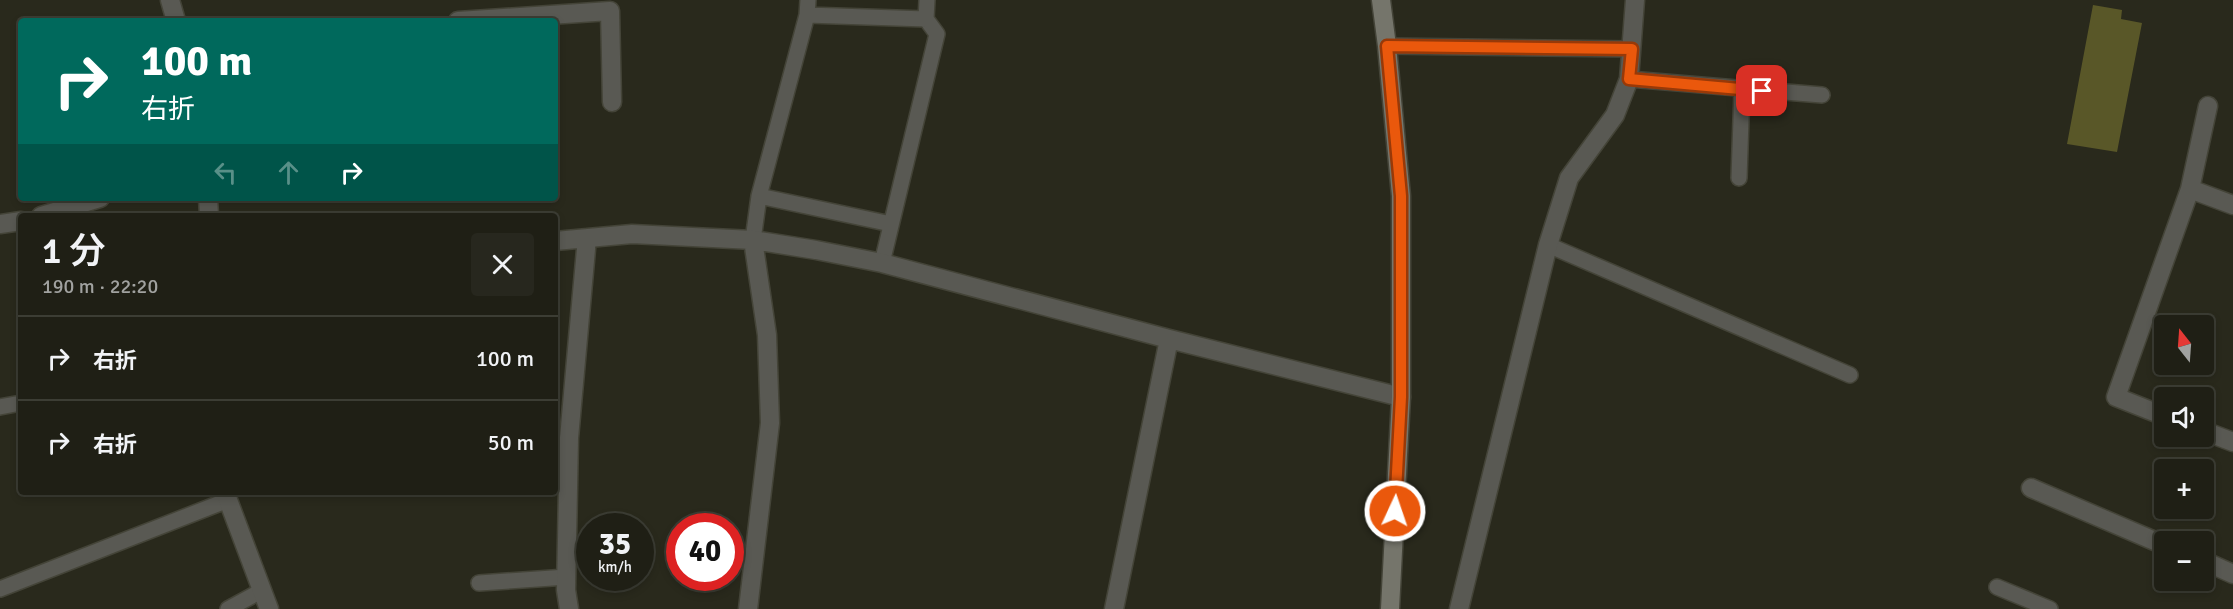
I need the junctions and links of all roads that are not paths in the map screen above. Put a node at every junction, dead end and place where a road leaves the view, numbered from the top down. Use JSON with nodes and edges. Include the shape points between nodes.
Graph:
{"nodes":[{"id":1,"x":170,"y":0,"type":"edge"},
{"id":2,"x":927,"y":0,"type":"edge"},
{"id":3,"x":1381,"y":0,"type":"edge"},
{"id":4,"x":1635,"y":0,"type":"edge"},
{"id":5,"x":808,"y":7,"type":"edge"},
{"id":6,"x":175,"y":18,"type":"edge"},
{"id":7,"x":503,"y":18,"type":"edge"},
{"id":8,"x":926,"y":19,"type":"junction"},
{"id":9,"x":1387,"y":46,"type":"junction"},
{"id":10,"x":1632,"y":49,"type":"junction"},
{"id":11,"x":1629,"y":79,"type":"junction"},
{"id":12,"x":1742,"y":90,"type":"junction"},
{"id":13,"x":1822,"y":95,"type":"dead end"},
{"id":14,"x":612,"y":102,"type":"dead end"},
{"id":15,"x":2208,"y":106,"type":"dead end"},
{"id":16,"x":1739,"y":178,"type":"dead end"},
{"id":17,"x":2190,"y":189,"type":"junction"},
{"id":18,"x":759,"y":196,"type":"junction"},
{"id":19,"x":90,"y":201,"type":"edge"},
{"id":20,"x":2233,"y":205,"type":"edge"},
{"id":21,"x":51,"y":213,"type":"edge"},
{"id":22,"x":18,"y":221,"type":"edge"},
{"id":23,"x":0,"y":224,"type":"edge"},
{"id":24,"x":891,"y":224,"type":"junction"},
{"id":25,"x":587,"y":238,"type":"junction"},
{"id":26,"x":558,"y":240,"type":"edge"},
{"id":27,"x":753,"y":240,"type":"junction"},
{"id":28,"x":1548,"y":245,"type":"junction"},
{"id":29,"x":882,"y":263,"type":"junction"},
{"id":30,"x":1169,"y":339,"type":"junction"},
{"id":31,"x":1850,"y":375,"type":"dead end"},
{"id":32,"x":1401,"y":397,"type":"junction"},
{"id":33,"x":18,"y":404,"type":"edge"},
{"id":34,"x":0,"y":407,"type":"edge"},
{"id":35,"x":2154,"y":412,"type":"edge"},
{"id":36,"x":2214,"y":434,"type":"edge"},
{"id":37,"x":2233,"y":441,"type":"edge"},
{"id":38,"x":2031,"y":489,"type":"dead end"},
{"id":39,"x":227,"y":496,"type":"edge"},
{"id":40,"x":2154,"y":541,"type":"edge"},
{"id":41,"x":2214,"y":565,"type":"edge"},
{"id":42,"x":2233,"y":574,"type":"edge"},
{"id":43,"x":567,"y":577,"type":"junction"},
{"id":44,"x":479,"y":583,"type":"dead end"},
{"id":45,"x":1997,"y":586,"type":"dead end"},
{"id":46,"x":0,"y":589,"type":"edge"},
{"id":47,"x":261,"y":591,"type":"junction"},
{"id":48,"x":228,"y":609,"type":"edge"},
{"id":49,"x":269,"y":609,"type":"edge"},
{"id":50,"x":569,"y":609,"type":"edge"},
{"id":51,"x":748,"y":609,"type":"edge"},
{"id":52,"x":1114,"y":609,"type":"edge"},
{"id":53,"x":1390,"y":609,"type":"edge"},
{"id":54,"x":1459,"y":609,"type":"edge"},
{"id":55,"x":2050,"y":609,"type":"edge"}],
"edges":[{"from":1,"to":6,"type":"street"},
{"from":2,"to":8,"type":"lane"},
{"from":3,"to":9,"type":"street"},
{"from":4,"to":10,"type":"street"},
{"from":5,"to":8,"type":"lane"},
{"from":5,"to":18,"type":"lane"},
{"from":7,"to":14,"type":"street","via":[[609,11]]},
{"from":8,"to":24,"type":"lane","via":[[937,34]]},
{"from":9,"to":10,"type":"lane"},
{"from":9,"to":32,"type":"street","via":[[1401,196]]},
{"from":10,"to":11,"type":"street"},
{"from":11,"to":12,"type":"lane"},
{"from":11,"to":28,"type":"street","via":[[1615,115],[1569,178]]},
{"from":12,"to":13,"type":"lane"},
{"from":12,"to":16,"type":"lane"},
{"from":15,"to":17,"type":"street"},
{"from":17,"to":20,"type":"street"},
{"from":17,"to":35,"type":"street","via":[[2116,397]]},
{"from":18,"to":24,"type":"lane"},
{"from":18,"to":27,"type":"lane"},
{"from":19,"to":21,"type":"street"},
{"from":22,"to":23,"type":"street"},
{"from":24,"to":29,"type":"lane"},
{"from":25,"to":26,"type":"street"},
{"from":25,"to":27,"type":"street","via":[[632,234]]},
{"from":25,"to":43,"type":"street","via":[[569,438]]},
{"from":27,"to":29,"type":"street"},
{"from":27,"to":51,"type":"street","via":[[767,335],[770,423]]},
{"from":28,"to":31,"type":"lane"},
{"from":28,"to":54,"type":"street"},
{"from":29,"to":30,"type":"street"},
{"from":30,"to":32,"type":"street"},
{"from":30,"to":52,"type":"street"},
{"from":32,"to":53,"type":"street"},
{"from":33,"to":34,"type":"lane"},
{"from":36,"to":37,"type":"street"},
{"from":38,"to":40,"type":"street"},
{"from":39,"to":46,"type":"lane"},
{"from":39,"to":47,"type":"street"},
{"from":41,"to":42,"type":"street"},
{"from":43,"to":44,"type":"lane"},
{"from":43,"to":50,"type":"street"},
{"from":45,"to":55,"type":"lane"},
{"from":47,"to":48,"type":"lane"},
{"from":47,"to":49,"type":"street"}]}
